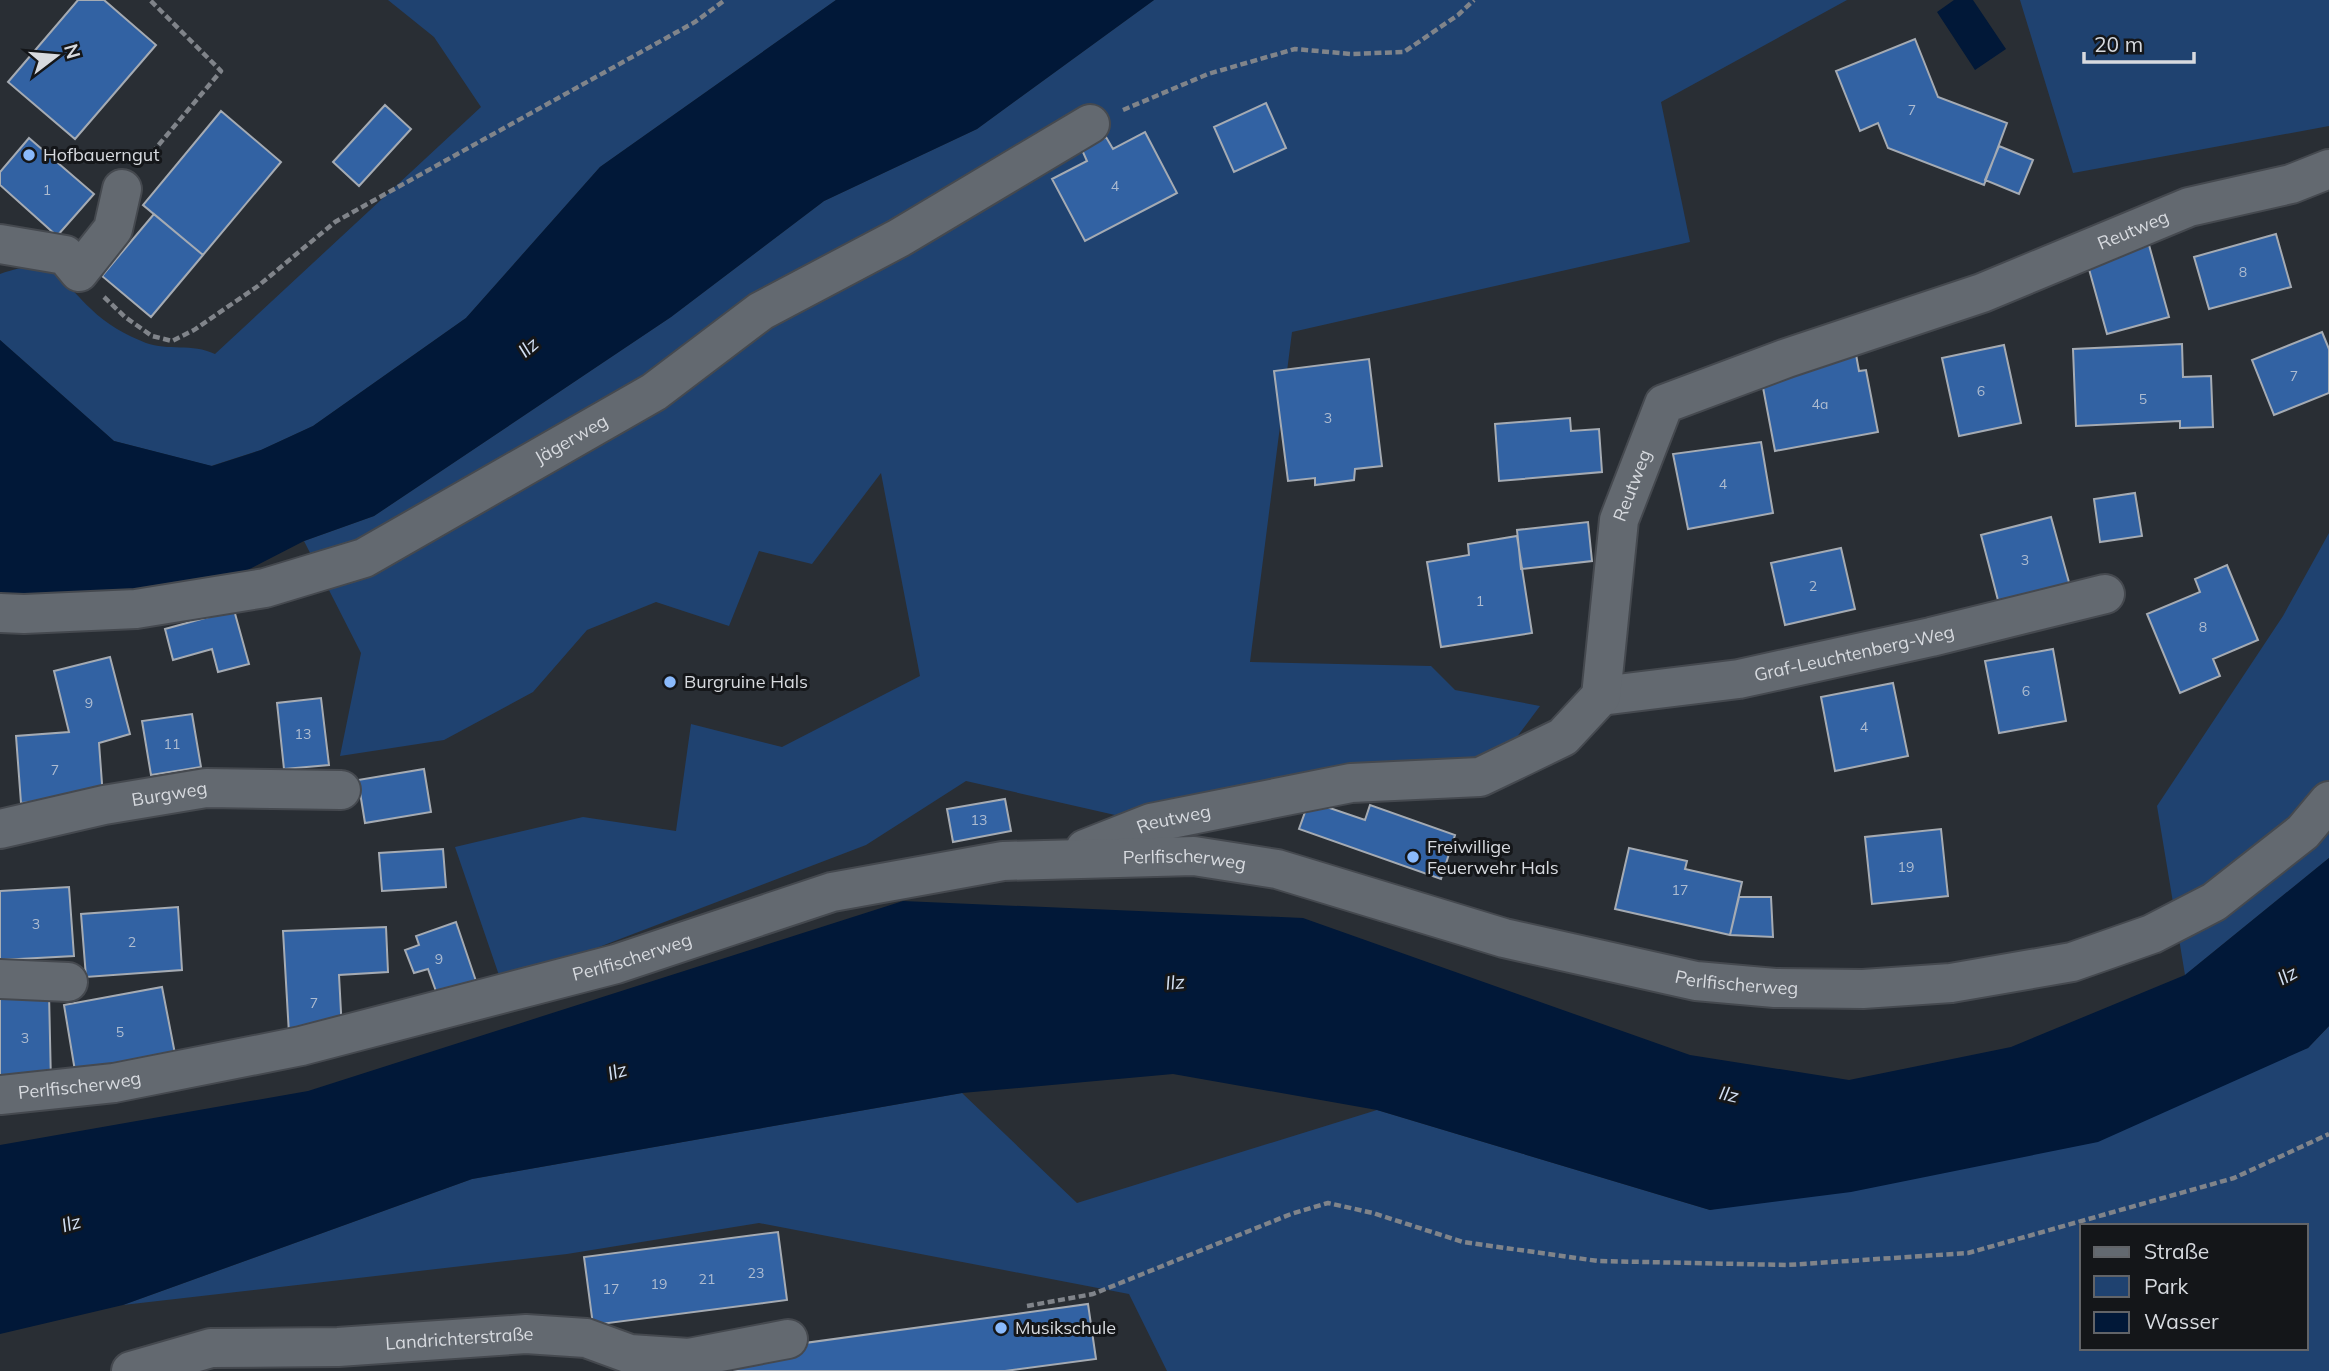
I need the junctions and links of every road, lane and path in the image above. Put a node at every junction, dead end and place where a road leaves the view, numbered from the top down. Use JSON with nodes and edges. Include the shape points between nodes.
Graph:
{"nodes":[{"id":1,"x":150,"y":0,"type":"edge"},
{"id":2,"x":725,"y":0,"type":"edge"},
{"id":3,"x":1474,"y":0,"type":"edge"},
{"id":4,"x":1090,"y":124,"type":"joint"},
{"id":5,"x":2329,"y":169,"type":"edge"},
{"id":6,"x":122,"y":188,"type":"joint"},
{"id":7,"x":0,"y":244,"type":"edge"},
{"id":8,"x":79,"y":272,"type":"junction"},
{"id":9,"x":2105,"y":594,"type":"dead end"},
{"id":10,"x":0,"y":613,"type":"edge"},
{"id":11,"x":1601,"y":696,"type":"junction"},
{"id":12,"x":341,"y":790,"type":"dead end"},
{"id":13,"x":2329,"y":802,"type":"edge"},
{"id":14,"x":0,"y":829,"type":"edge"},
{"id":15,"x":1060,"y":859,"type":"junction"},
{"id":16,"x":0,"y":979,"type":"edge"},
{"id":17,"x":68,"y":982,"type":"dead end"},
{"id":18,"x":0,"y":1095,"type":"edge"},
{"id":19,"x":2329,"y":1134,"type":"edge"},
{"id":20,"x":1027,"y":1306,"type":"dead end"},
{"id":21,"x":788,"y":1339,"type":"dead end"},
{"id":22,"x":131,"y":1371,"type":"edge"}],
"edges":[{"from":1,"to":6,"type":"path","via":[[220,71]]},
{"from":2,"to":8,"type":"path","via":[[695,22],[335,222],[258,286],[172,341],[152,336],[125,317]]},
{"from":3,"to":4,"type":"path","via":[[1404,52],[1295,49],[1208,74]]},
{"from":4,"to":10,"type":"street","name":"Jägerweg","via":[[899,238],[761,311],[654,392],[364,558],[265,588],[136,609]]},
{"from":5,"to":11,"type":"street","name":"Reutweg","via":[[2291,184],[2189,207],[1982,293],[1664,404],[1619,520]]},
{"from":6,"to":8,"type":"street","via":[[113,229]]},
{"from":7,"to":8,"type":"street","via":[[65,255]]},
{"from":9,"to":11,"type":"street","name":"Graf-Leuchtenberg-Weg","via":[[1739,679]]},
{"from":11,"to":15,"type":"street","name":"Reutweg","via":[[1563,737],[1480,777],[1351,783],[1210,810],[1151,823]]},
{"from":12,"to":14,"type":"street","name":"Burgweg","via":[[206,788]]},
{"from":13,"to":15,"type":"street","name":"Perlfischerweg","via":[[2303,832],[2214,902],[2152,934],[2072,962],[1951,983],[1863,989],[1696,981],[1504,938],[1277,869],[1194,856]]},
{"from":15,"to":18,"type":"street","name":"Perlfischerweg","via":[[1003,861],[832,892],[616,964],[301,1046],[114,1083]]},
{"from":16,"to":17,"type":"street"},
{"from":19,"to":20,"type":"path","via":[[2234,1178],[1968,1253],[1787,1265],[1598,1261],[1463,1242],[1328,1203],[1093,1294]]},
{"from":21,"to":22,"type":"street","name":"Landrichterstraße","via":[[689,1358],[630,1354],[586,1338],[526,1334],[338,1347],[211,1348]]}]}
